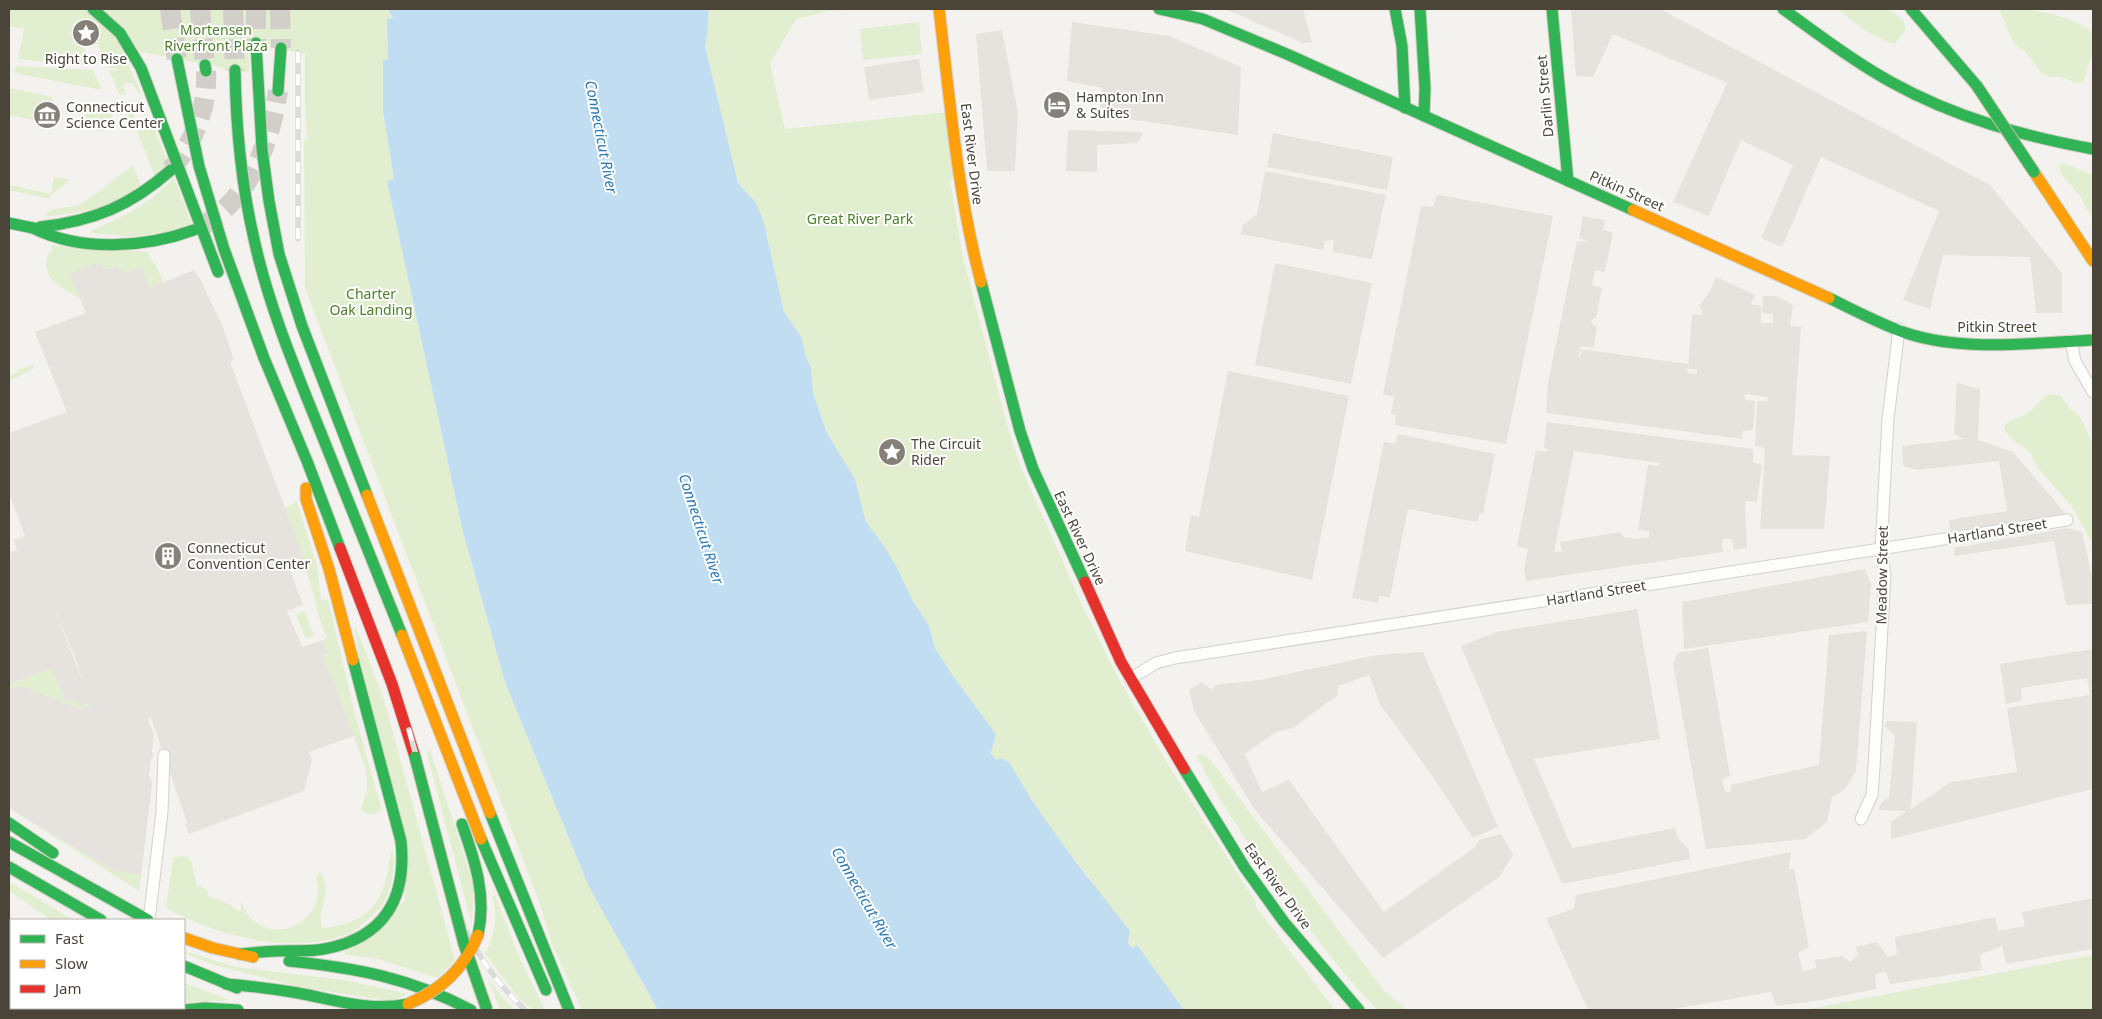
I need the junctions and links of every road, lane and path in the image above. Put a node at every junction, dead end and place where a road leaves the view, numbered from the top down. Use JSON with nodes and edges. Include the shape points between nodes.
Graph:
{"nodes":[{"id":1,"x":93,"y":9,"type":"edge"},
{"id":2,"x":939,"y":9,"type":"edge"},
{"id":3,"x":1160,"y":9,"type":"edge"},
{"id":4,"x":1395,"y":9,"type":"edge"},
{"id":5,"x":1420,"y":9,"type":"edge"},
{"id":6,"x":1552,"y":9,"type":"edge"},
{"id":7,"x":1783,"y":9,"type":"edge"},
{"id":8,"x":1911,"y":9,"type":"edge"},
{"id":9,"x":1945,"y":32,"type":"dead end"},
{"id":10,"x":256,"y":43,"type":"tunnel mouth"},
{"id":11,"x":281,"y":48,"type":"tunnel mouth"},
{"id":12,"x":177,"y":59,"type":"tunnel mouth"},
{"id":13,"x":230,"y":69,"type":"tunnel mouth"},
{"id":14,"x":1977,"y":86,"type":"junction"},
{"id":15,"x":278,"y":92,"type":"tunnel mouth"},
{"id":16,"x":1405,"y":108,"type":"junction"},
{"id":17,"x":1424,"y":116,"type":"junction"},
{"id":18,"x":2034,"y":137,"type":"junction"},
{"id":19,"x":2093,"y":140,"type":"edge"},
{"id":20,"x":2093,"y":149,"type":"edge"},
{"id":21,"x":171,"y":170,"type":"tunnel mouth"},
{"id":22,"x":1568,"y":181,"type":"junction"},
{"id":23,"x":9,"y":223,"type":"edge"},
{"id":24,"x":33,"y":228,"type":"junction"},
{"id":25,"x":194,"y":230,"type":"tunnel mouth"},
{"id":26,"x":2093,"y":261,"type":"edge"},
{"id":27,"x":224,"y":287,"type":"dead end"},
{"id":28,"x":241,"y":329,"type":"dead end"},
{"id":29,"x":1899,"y":330,"type":"junction"},
{"id":30,"x":2093,"y":340,"type":"edge"},
{"id":31,"x":2071,"y":341,"type":"junction"},
{"id":32,"x":264,"y":358,"type":"junction"},
{"id":33,"x":2093,"y":392,"type":"edge"},
{"id":34,"x":306,"y":461,"type":"junction"},
{"id":35,"x":2067,"y":520,"type":"dead end"},
{"id":36,"x":1881,"y":549,"type":"junction"},
{"id":37,"x":1130,"y":679,"type":"junction"},
{"id":38,"x":437,"y":723,"type":"junction"},
{"id":39,"x":164,"y":755,"type":"dead end"},
{"id":40,"x":1861,"y":819,"type":"dead end"},
{"id":41,"x":9,"y":823,"type":"edge"},
{"id":42,"x":9,"y":842,"type":"edge"},
{"id":43,"x":9,"y":867,"type":"edge"},
{"id":44,"x":60,"y":869,"type":"junction"},
{"id":45,"x":14,"y":872,"type":"edge"},
{"id":46,"x":99,"y":919,"type":"edge"},
{"id":47,"x":147,"y":919,"type":"edge"},
{"id":48,"x":149,"y":919,"type":"edge"},
{"id":49,"x":185,"y":938,"type":"edge"},
{"id":50,"x":240,"y":954,"type":"junction"},
{"id":51,"x":185,"y":966,"type":"edge"},
{"id":52,"x":226,"y":984,"type":"junction"},
{"id":53,"x":298,"y":1005,"type":"dead end"},
{"id":54,"x":553,"y":1005,"type":"dead end"},
{"id":55,"x":137,"y":1009,"type":"edge"},
{"id":56,"x":144,"y":1010,"type":"edge"},
{"id":57,"x":184,"y":1010,"type":"edge"},
{"id":58,"x":238,"y":1010,"type":"edge"},
{"id":59,"x":471,"y":1010,"type":"edge"},
{"id":60,"x":486,"y":1010,"type":"edge"},
{"id":61,"x":569,"y":1010,"type":"edge"},
{"id":62,"x":1359,"y":1010,"type":"edge"}],
"edges":[{"from":1,"to":27,"type":"main road","via":[[120,33],[139,63]]},
{"from":2,"to":37,"type":"main road","name":"East River Drive","via":[[969,238],[1020,431],[1042,489]]},
{"from":3,"to":16,"type":"main road","name":"Pitkin Street","via":[[1225,28]]},
{"from":4,"to":16,"type":"main road","via":[[1403,49]]},
{"from":5,"to":17,"type":"main road"},
{"from":6,"to":22,"type":"main road","name":"Darlin Street"},
{"from":7,"to":18,"type":"main road","via":[[1892,82],[1961,115]]},
{"from":8,"to":14,"type":"main road"},
{"from":9,"to":14,"type":"main road"},
{"from":10,"to":61,"type":"main road","via":[[263,166],[275,234],[290,292],[542,948]]},
{"from":11,"to":15,"type":"main road"},
{"from":12,"to":32,"type":"main road","via":[[207,193]]},
{"from":13,"to":38,"type":"main road","via":[[242,177],[259,261],[282,334]]},
{"from":14,"to":26,"type":"main road","bridge":true},
{"from":16,"to":17,"type":"main road","name":"Pitkin Street"},
{"from":17,"to":22,"type":"main road","name":"Pitkin Street"},
{"from":18,"to":19,"type":"main road"},
{"from":18,"to":20,"type":"main road"},
{"from":21,"to":24,"type":"main road","via":[[140,196],[110,212],[72,223]]},
{"from":22,"to":29,"type":"main road","name":"Pitkin Street"},
{"from":23,"to":24,"type":"main road"},
{"from":24,"to":25,"type":"main road","via":[[58,237],[119,245],[155,242]]},
{"from":28,"to":32,"type":"main road"},
{"from":29,"to":31,"type":"main road","name":"Pitkin Street","via":[[1966,343]]},
{"from":29,"to":36,"type":"street","name":"Meadow Street","via":[[1889,410]]},
{"from":30,"to":31,"type":"main road","name":"Pitkin Street"},
{"from":31,"to":33,"type":"street","via":[[2075,361]]},
{"from":32,"to":34,"type":"main road"},
{"from":34,"to":50,"type":"main road","via":[[306,499],[331,576],[401,840],[403,874],[398,896],[388,914],[355,939],[319,950]]},
{"from":34,"to":60,"type":"main road","bridge":true,"via":[[392,684],[415,757],[464,944]]},
{"from":35,"to":36,"type":"street","name":"Hartland Street"},
{"from":36,"to":37,"type":"street","name":"Hartland Street","via":[[1175,658],[1156,663]]},
{"from":36,"to":40,"type":"street","name":"Meadow Street","via":[[1885,575],[1872,795]]},
{"from":37,"to":62,"type":"main road","name":"East River Drive","via":[[1245,868]]},
{"from":38,"to":52,"type":"main road","bridge":true,"via":[[435,745],[482,889],[478,936],[466,961],[453,977],[432,993],[408,1004],[388,1008],[264,987]]},
{"from":38,"to":54,"type":"main road","via":[[491,863]]},
{"from":39,"to":48,"type":"street","via":[[162,812]]},
{"from":41,"to":44,"type":"main road","via":[[49,849]]},
{"from":42,"to":44,"type":"main road"},
{"from":43,"to":45,"type":"main road"},
{"from":44,"to":47,"type":"main road"},
{"from":45,"to":46,"type":"main road"},
{"from":49,"to":50,"type":"main road"},
{"from":50,"to":59,"type":"main road","via":[[381,973],[428,988]]},
{"from":51,"to":52,"type":"main road"},
{"from":52,"to":53,"type":"main road"},
{"from":55,"to":56,"type":"main road"},
{"from":57,"to":58,"type":"main road"}]}
